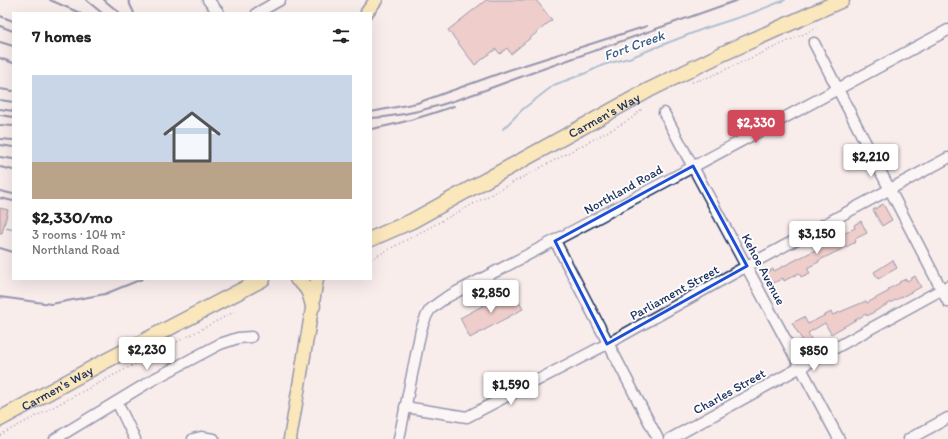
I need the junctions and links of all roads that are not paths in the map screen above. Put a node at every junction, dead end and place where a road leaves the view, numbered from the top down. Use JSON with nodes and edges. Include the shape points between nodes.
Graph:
{"nodes":[{"id":1,"x":208,"y":0,"type":"edge"},
{"id":2,"x":280,"y":0,"type":"edge"},
{"id":3,"x":376,"y":0,"type":"edge"},
{"id":4,"x":842,"y":0,"type":"edge"},
{"id":5,"x":367,"y":8,"type":"edge"},
{"id":6,"x":217,"y":12,"type":"edge"},
{"id":7,"x":259,"y":12,"type":"edge"},
{"id":8,"x":948,"y":30,"type":"edge"},
{"id":9,"x":814,"y":43,"type":"dead end"},
{"id":10,"x":838,"y":88,"type":"junction"},
{"id":11,"x":664,"y":113,"type":"dead end"},
{"id":12,"x":948,"y":158,"type":"edge"},
{"id":13,"x":693,"y":166,"type":"junction"},
{"id":14,"x":889,"y":190,"type":"junction"},
{"id":15,"x":375,"y":236,"type":"edge"},
{"id":16,"x":555,"y":242,"type":"junction"},
{"id":17,"x":747,"y":266,"type":"junction"},
{"id":18,"x":261,"y":280,"type":"edge"},
{"id":19,"x":298,"y":280,"type":"edge"},
{"id":20,"x":317,"y":280,"type":"edge"},
{"id":21,"x":945,"y":288,"type":"edge"},
{"id":22,"x":948,"y":302,"type":"edge"},
{"id":23,"x":313,"y":306,"type":"junction"},
{"id":24,"x":251,"y":337,"type":"dead end"},
{"id":25,"x":607,"y":344,"type":"junction"},
{"id":26,"x":801,"y":366,"type":"junction"},
{"id":27,"x":117,"y":402,"type":"junction"},
{"id":28,"x":405,"y":407,"type":"junction"},
{"id":29,"x":948,"y":418,"type":"edge"},
{"id":30,"x":0,"y":419,"type":"edge"},
{"id":31,"x":55,"y":439,"type":"edge"},
{"id":32,"x":136,"y":439,"type":"edge"},
{"id":33,"x":193,"y":439,"type":"edge"},
{"id":34,"x":214,"y":439,"type":"edge"},
{"id":35,"x":290,"y":439,"type":"edge"},
{"id":36,"x":400,"y":439,"type":"edge"},
{"id":37,"x":658,"y":439,"type":"edge"},
{"id":38,"x":670,"y":439,"type":"edge"},
{"id":39,"x":840,"y":439,"type":"edge"},
{"id":40,"x":909,"y":439,"type":"edge"}],
"edges":[{"from":1,"to":6,"type":"street"},
{"from":2,"to":7,"type":"street"},
{"from":3,"to":5,"type":"main road"},
{"from":4,"to":15,"type":"highway","name":"Carmen's Way","via":[[649,90],[418,217]]},
{"from":8,"to":10,"type":"street","name":"Northland Road"},
{"from":9,"to":10,"type":"street"},
{"from":10,"to":13,"type":"street","name":"Northland Road"},
{"from":10,"to":14,"type":"street"},
{"from":11,"to":13,"type":"street","name":"Kehoe Avenue"},
{"from":12,"to":14,"type":"street","name":"Parliament Street"},
{"from":13,"to":16,"type":"street","name":"Northland Road"},
{"from":13,"to":17,"type":"street","name":"Kehoe Avenue"},
{"from":14,"to":17,"type":"street","name":"Parliament Street"},
{"from":14,"to":21,"type":"street"},
{"from":16,"to":25,"type":"street"},
{"from":16,"to":28,"type":"street","name":"Northland Road","via":[[447,297],[426,314]]},
{"from":17,"to":25,"type":"street","name":"Parliament Street"},
{"from":17,"to":26,"type":"street","name":"Kehoe Avenue"},
{"from":18,"to":30,"type":"highway","name":"Carmen's Way"},
{"from":19,"to":23,"type":"highway","via":[[308,290]]},
{"from":20,"to":23,"type":"main road"},
{"from":21,"to":22,"type":"street"},
{"from":21,"to":26,"type":"street","name":"Charles Street"},
{"from":23,"to":35,"type":"main road"},
{"from":24,"to":27,"type":"street","via":[[220,344]]},
{"from":25,"to":28,"type":"street","name":"Parliament Street","via":[[467,417]]},
{"from":25,"to":37,"type":"street"},
{"from":26,"to":38,"type":"street","name":"Charles Street"},
{"from":26,"to":39,"type":"street","name":"Kehoe Avenue"},
{"from":27,"to":31,"type":"street"},
{"from":27,"to":32,"type":"street"},
{"from":28,"to":36,"type":"street","name":"Northland Road"},
{"from":29,"to":40,"type":"street"},
{"from":33,"to":34,"type":"street"}]}
